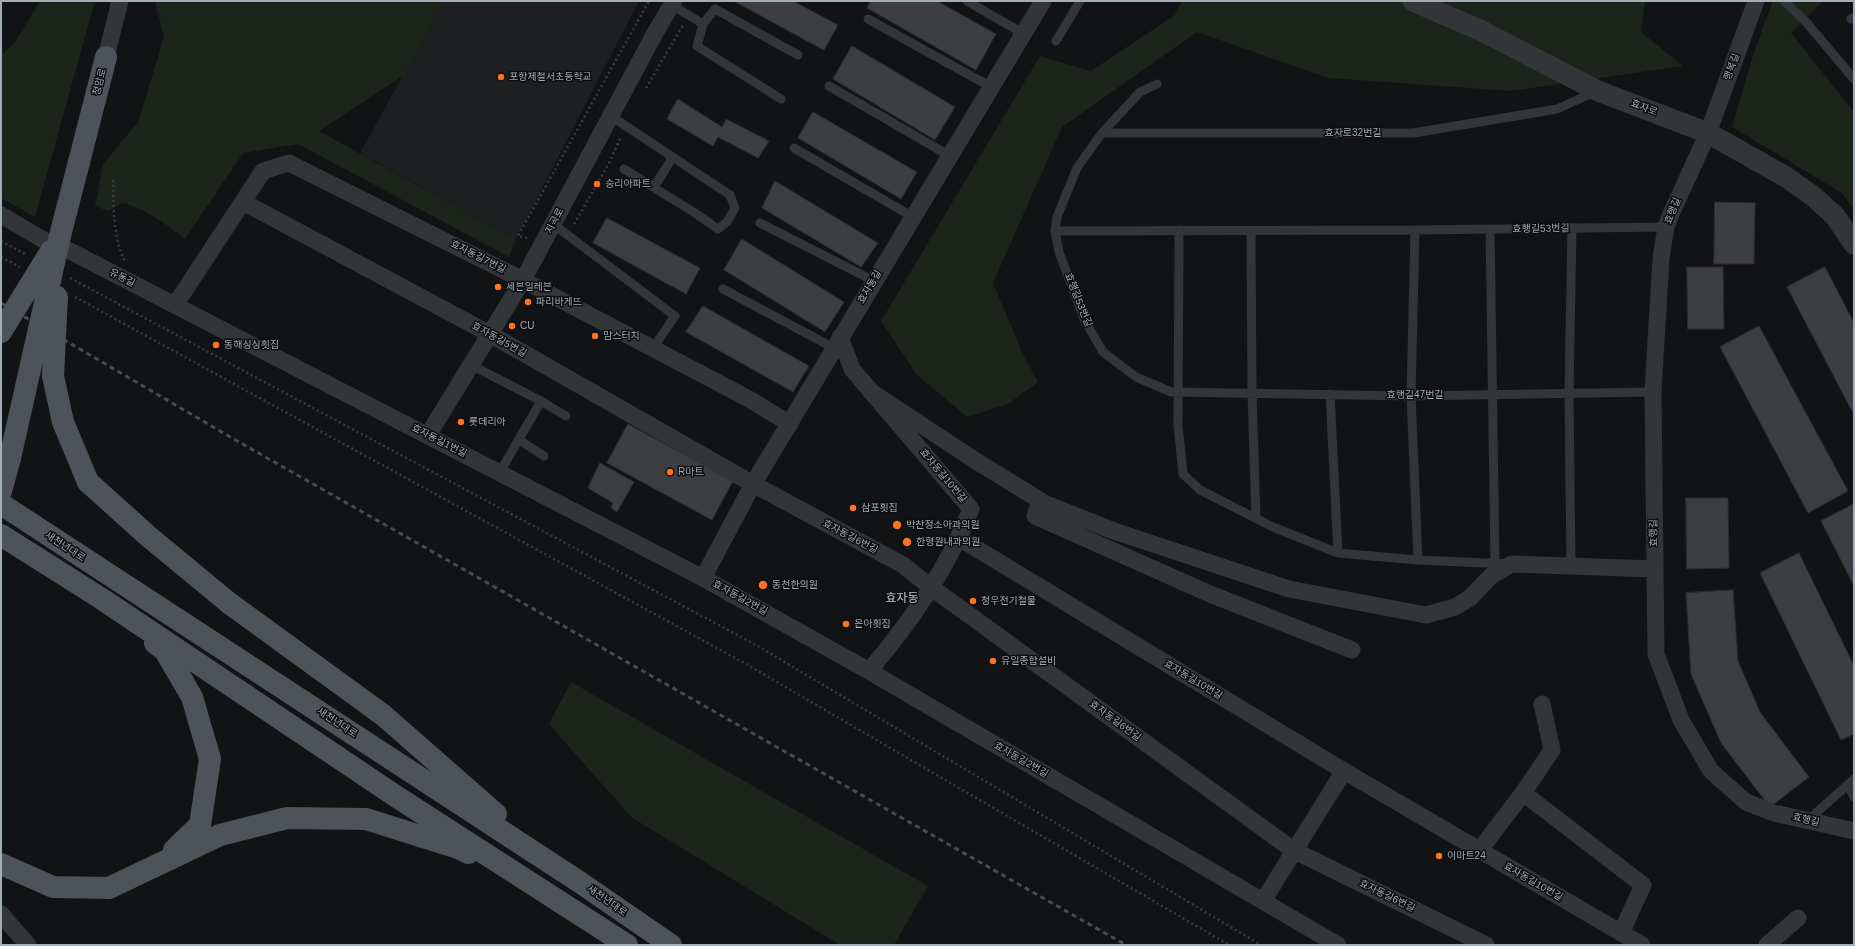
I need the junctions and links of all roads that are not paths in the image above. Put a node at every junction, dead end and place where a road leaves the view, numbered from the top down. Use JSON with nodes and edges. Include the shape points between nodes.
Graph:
{"nodes":[{"id":1,"x":120,"y":1,"type":"edge"},
{"id":2,"x":967,"y":1,"type":"edge"},
{"id":3,"x":1043,"y":1,"type":"edge"},
{"id":4,"x":1080,"y":1,"type":"edge"},
{"id":5,"x":1413,"y":1,"type":"edge"},
{"id":6,"x":1756,"y":1,"type":"edge"},
{"id":7,"x":1784,"y":1,"type":"edge"},
{"id":8,"x":673,"y":3,"type":"edge"},
{"id":9,"x":868,"y":19,"type":"dead end"},
{"id":10,"x":702,"y":24,"type":"junction"},
{"id":11,"x":1024,"y":34,"type":"junction"},
{"id":12,"x":1056,"y":41,"type":"dead end"},
{"id":13,"x":798,"y":55,"type":"dead end"},
{"id":14,"x":106,"y":57,"type":"joint"},
{"id":15,"x":1854,"y":77,"type":"edge"},
{"id":16,"x":1157,"y":84,"type":"dead end"},
{"id":17,"x":829,"y":86,"type":"dead end"},
{"id":18,"x":991,"y":87,"type":"junction"},
{"id":19,"x":1598,"y":91,"type":"junction"},
{"id":20,"x":781,"y":99,"type":"dead end"},
{"id":21,"x":611,"y":116,"type":"junction"},
{"id":22,"x":1708,"y":133,"type":"junction"},
{"id":23,"x":1102,"y":134,"type":"junction"},
{"id":24,"x":794,"y":148,"type":"dead end"},
{"id":25,"x":950,"y":156,"type":"junction"},
{"id":26,"x":674,"y":157,"type":"junction"},
{"id":27,"x":624,"y":170,"type":"dead end"},
{"id":28,"x":654,"y":188,"type":"junction"},
{"id":29,"x":243,"y":202,"type":"junction"},
{"id":30,"x":1,"y":215,"type":"edge"},
{"id":31,"x":913,"y":217,"type":"junction"},
{"id":32,"x":760,"y":223,"type":"dead end"},
{"id":33,"x":553,"y":224,"type":"junction"},
{"id":34,"x":1666,"y":227,"type":"junction"},
{"id":35,"x":1572,"y":228,"type":"junction"},
{"id":36,"x":1490,"y":229,"type":"junction"},
{"id":37,"x":1179,"y":230,"type":"junction"},
{"id":38,"x":1415,"y":230,"type":"junction"},
{"id":39,"x":1055,"y":231,"type":"junction"},
{"id":40,"x":1251,"y":231,"type":"junction"},
{"id":41,"x":59,"y":243,"type":"junction"},
{"id":42,"x":1854,"y":244,"type":"edge"},
{"id":43,"x":523,"y":280,"type":"junction"},
{"id":44,"x":874,"y":281,"type":"junction"},
{"id":45,"x":723,"y":289,"type":"dead end"},
{"id":46,"x":175,"y":305,"type":"junction"},
{"id":47,"x":1,"y":332,"type":"edge"},
{"id":48,"x":490,"y":334,"type":"junction"},
{"id":49,"x":837,"y":343,"type":"junction"},
{"id":50,"x":653,"y":348,"type":"junction"},
{"id":51,"x":471,"y":365,"type":"junction"},
{"id":52,"x":870,"y":391,"type":"junction"},
{"id":53,"x":1178,"y":392,"type":"junction"},
{"id":54,"x":1653,"y":392,"type":"junction"},
{"id":55,"x":1252,"y":393,"type":"junction"},
{"id":56,"x":1569,"y":393,"type":"junction"},
{"id":57,"x":1330,"y":394,"type":"junction"},
{"id":58,"x":1492,"y":394,"type":"junction"},
{"id":59,"x":1412,"y":396,"type":"junction"},
{"id":60,"x":541,"y":401,"type":"junction"},
{"id":61,"x":566,"y":416,"type":"dead end"},
{"id":62,"x":790,"y":424,"type":"junction"},
{"id":63,"x":428,"y":436,"type":"junction"},
{"id":64,"x":519,"y":440,"type":"junction"},
{"id":65,"x":544,"y":456,"type":"dead end"},
{"id":66,"x":500,"y":472,"type":"junction"},
{"id":67,"x":753,"y":484,"type":"junction"},
{"id":68,"x":1,"y":491,"type":"edge"},
{"id":69,"x":1040,"y":500,"type":"junction"},
{"id":70,"x":1,"y":504,"type":"edge"},
{"id":71,"x":1256,"y":518,"type":"junction"},
{"id":72,"x":1,"y":535,"type":"edge"},
{"id":73,"x":959,"y":538,"type":"junction"},
{"id":74,"x":1338,"y":553,"type":"junction"},
{"id":75,"x":1418,"y":560,"type":"junction"},
{"id":76,"x":1495,"y":564,"type":"junction"},
{"id":77,"x":1512,"y":564,"type":"junction"},
{"id":78,"x":1572,"y":566,"type":"junction"},
{"id":79,"x":1655,"y":569,"type":"junction"},
{"id":80,"x":703,"y":578,"type":"junction"},
{"id":81,"x":932,"y":588,"type":"junction"},
{"id":82,"x":102,"y":599,"type":"junction"},
{"id":83,"x":1352,"y":650,"type":"dead end"},
{"id":84,"x":869,"y":671,"type":"junction"},
{"id":85,"x":1542,"y":704,"type":"dead end"},
{"id":86,"x":1344,"y":771,"type":"junction"},
{"id":87,"x":1851,"y":782,"type":"edge"},
{"id":88,"x":1523,"y":793,"type":"junction"},
{"id":89,"x":1854,"y":796,"type":"edge"},
{"id":90,"x":1808,"y":820,"type":"junction"},
{"id":91,"x":1854,"y":831,"type":"edge"},
{"id":92,"x":1293,"y":850,"type":"junction"},
{"id":93,"x":1479,"y":851,"type":"junction"},
{"id":94,"x":162,"y":862,"type":"junction"},
{"id":95,"x":1,"y":864,"type":"edge"},
{"id":96,"x":557,"y":867,"type":"junction"},
{"id":97,"x":556,"y":898,"type":"junction"},
{"id":98,"x":1262,"y":900,"type":"junction"},
{"id":99,"x":1,"y":914,"type":"edge"},
{"id":100,"x":1798,"y":918,"type":"dead end"},
{"id":101,"x":1621,"y":933,"type":"junction"},
{"id":102,"x":28,"y":945,"type":"edge"},
{"id":103,"x":627,"y":945,"type":"edge"},
{"id":104,"x":671,"y":945,"type":"edge"},
{"id":105,"x":1338,"y":945,"type":"edge"},
{"id":106,"x":1486,"y":945,"type":"edge"},
{"id":107,"x":1642,"y":945,"type":"edge"},
{"id":108,"x":1767,"y":945,"type":"edge"}],
"edges":[{"from":1,"to":14,"type":"street","name":"청암로"},
{"from":2,"to":11,"type":"lane"},
{"from":3,"to":11,"type":"street","name":"효자동길"},
{"from":4,"to":12,"type":"lane"},
{"from":5,"to":19,"type":"street","name":"효자로","via":[[1480,30]]},
{"from":6,"to":22,"type":"street","name":"행복길"},
{"from":7,"to":15,"type":"lane"},
{"from":8,"to":10,"type":"lane"},
{"from":8,"to":21,"type":"street","name":"지곡로"},
{"from":9,"to":18,"type":"lane"},
{"from":10,"to":13,"type":"lane","via":[[715,9]]},
{"from":10,"to":20,"type":"lane","via":[[697,46]]},
{"from":11,"to":18,"type":"street","name":"효자동길"},
{"from":14,"to":41,"type":"main road","name":"청암로","bridge":true},
{"from":16,"to":23,"type":"lane","via":[[1140,92]]},
{"from":17,"to":25,"type":"lane"},
{"from":18,"to":25,"type":"street","name":"효자동길"},
{"from":19,"to":22,"type":"street","name":"효자로"},
{"from":19,"to":23,"type":"lane","name":"효자로32번길","via":[[1558,109],[1413,133]]},
{"from":21,"to":26,"type":"lane"},
{"from":21,"to":33,"type":"street","name":"지곡로"},
{"from":22,"to":34,"type":"street","name":"효행길"},
{"from":22,"to":42,"type":"street","name":"효자로","via":[[1813,196],[1834,216]]},
{"from":23,"to":39,"type":"lane","via":[[1077,168],[1057,217]]},
{"from":24,"to":31,"type":"lane"},
{"from":25,"to":31,"type":"street","name":"효자동길"},
{"from":26,"to":28,"type":"lane"},
{"from":26,"to":28,"type":"lane","via":[[730,195],[734,208],[727,222],[718,229]]},
{"from":27,"to":28,"type":"lane"},
{"from":29,"to":43,"type":"street","name":"효자동길7번길","via":[[264,171],[289,163]]},
{"from":29,"to":46,"type":"street"},
{"from":29,"to":48,"type":"street","name":"효자동길5번길"},
{"from":30,"to":41,"type":"street","name":"유동길"},
{"from":31,"to":44,"type":"street","name":"효자동길"},
{"from":32,"to":44,"type":"lane"},
{"from":33,"to":43,"type":"street","name":"지곡로"},
{"from":33,"to":50,"type":"lane","via":[[675,316]]},
{"from":34,"to":35,"type":"lane","name":"효행길53번길"},
{"from":34,"to":54,"type":"street","name":"효행길","via":[[1661,258]]},
{"from":35,"to":36,"type":"lane","name":"효행길53번길"},
{"from":35,"to":56,"type":"lane"},
{"from":36,"to":38,"type":"lane","name":"효행길53번길"},
{"from":36,"to":58,"type":"lane"},
{"from":37,"to":39,"type":"lane","name":"효행길53번길"},
{"from":37,"to":40,"type":"lane","name":"효행길53번길"},
{"from":37,"to":53,"type":"lane"},
{"from":38,"to":40,"type":"lane","name":"효행길53번길"},
{"from":38,"to":59,"type":"lane"},
{"from":39,"to":53,"type":"lane","name":"효행길53번길","via":[[1084,320],[1103,352],[1136,377],[1171,392]]},
{"from":40,"to":55,"type":"lane"},
{"from":41,"to":46,"type":"street","name":"유동길"},
{"from":41,"to":47,"type":"main road","bridge":true},
{"from":41,"to":68,"type":"main road","bridge":true},
{"from":41,"to":96,"type":"main road","bridge":true,"via":[[53,376],[63,422],[88,482],[229,603],[383,715]]},
{"from":43,"to":48,"type":"street","name":"지곡로"},
{"from":43,"to":50,"type":"street","name":"효자동길7번길"},
{"from":44,"to":49,"type":"street","name":"효자동길"},
{"from":45,"to":49,"type":"lane"},
{"from":46,"to":63,"type":"street","name":"효자동길1번길"},
{"from":48,"to":51,"type":"street","name":"지곡로"},
{"from":48,"to":67,"type":"street","name":"효자동길5번길"},
{"from":49,"to":52,"type":"street","name":"효자동길10번길","via":[[852,369]]},
{"from":49,"to":62,"type":"street","name":"효자동길"},
{"from":50,"to":62,"type":"street","name":"효자동길7번길"},
{"from":51,"to":60,"type":"lane"},
{"from":51,"to":63,"type":"street","name":"지곡로"},
{"from":52,"to":69,"type":"street"},
{"from":52,"to":73,"type":"street","name":"효자동길10번길","via":[[971,509]]},
{"from":53,"to":55,"type":"lane","name":"효행길47번길"},
{"from":53,"to":71,"type":"lane","via":[[1178,426],[1183,474],[1200,490]]},
{"from":54,"to":56,"type":"lane","name":"효행길47번길"},
{"from":54,"to":79,"type":"street","name":"효행길"},
{"from":55,"to":57,"type":"lane","name":"효행길47번길"},
{"from":55,"to":71,"type":"lane"},
{"from":56,"to":58,"type":"lane","name":"효행길47번길"},
{"from":56,"to":78,"type":"lane"},
{"from":57,"to":59,"type":"lane","name":"효행길47번길"},
{"from":57,"to":74,"type":"lane"},
{"from":58,"to":59,"type":"lane","name":"효행길47번길"},
{"from":58,"to":76,"type":"lane"},
{"from":59,"to":75,"type":"lane"},
{"from":60,"to":61,"type":"lane"},
{"from":60,"to":64,"type":"lane"},
{"from":62,"to":67,"type":"street","name":"효자동길"},
{"from":63,"to":66,"type":"street","name":"효자동길1번길"},
{"from":64,"to":65,"type":"lane"},
{"from":64,"to":66,"type":"lane"},
{"from":66,"to":80,"type":"street","name":"효자동길1번길"},
{"from":67,"to":80,"type":"street","name":"효자동길"},
{"from":67,"to":81,"type":"street","name":"효자동길6번길","via":[[903,565]]},
{"from":69,"to":77,"type":"street","via":[[1114,531],[1289,589],[1426,615],[1455,607],[1470,598],[1492,575]]},
{"from":69,"to":83,"type":"street","via":[[1035,516],[1210,594]]},
{"from":70,"to":96,"type":"main road","name":"새천년대로"},
{"from":71,"to":74,"type":"lane"},
{"from":72,"to":82,"type":"main road"},
{"from":73,"to":81,"type":"street"},
{"from":73,"to":86,"type":"street","name":"효자동길10번길"},
{"from":74,"to":75,"type":"lane"},
{"from":75,"to":76,"type":"lane"},
{"from":76,"to":77,"type":"lane"},
{"from":77,"to":78,"type":"street"},
{"from":78,"to":79,"type":"street"},
{"from":79,"to":90,"type":"street","name":"효행길","via":[[1656,654],[1681,720],[1711,771],[1746,802],[1774,813]]},
{"from":80,"to":84,"type":"street","name":"효자동길2번길"},
{"from":81,"to":84,"type":"street","via":[[898,638]]},
{"from":81,"to":92,"type":"street","name":"효자동길6번길"},
{"from":82,"to":94,"type":"main road","via":[[165,651],[192,697],[210,759],[200,825]]},
{"from":82,"to":97,"type":"main road","via":[[397,798]]},
{"from":84,"to":98,"type":"street","name":"효자동길2번길"},
{"from":85,"to":88,"type":"street","via":[[1552,750]]},
{"from":86,"to":92,"type":"street"},
{"from":86,"to":93,"type":"street","name":"효자동길10번길"},
{"from":87,"to":89,"type":"lane"},
{"from":87,"to":90,"type":"lane"},
{"from":88,"to":93,"type":"street"},
{"from":88,"to":101,"type":"street","via":[[1643,885]]},
{"from":90,"to":91,"type":"street","name":"효행길"},
{"from":92,"to":98,"type":"street"},
{"from":92,"to":106,"type":"street","name":"효자동길6번길"},
{"from":93,"to":101,"type":"street","name":"효자동길10번길"},
{"from":94,"to":95,"type":"main road","via":[[109,888],[53,887]]},
{"from":94,"to":97,"type":"main road","via":[[220,835],[287,818],[366,819],[458,848]]},
{"from":96,"to":104,"type":"main road","name":"새천년대로"},
{"from":97,"to":103,"type":"main road"},
{"from":98,"to":105,"type":"street","name":"효자동길2번길"},
{"from":99,"to":102,"type":"street"},
{"from":100,"to":108,"type":"street"},
{"from":101,"to":107,"type":"street","name":"효자동길10번길"}]}
